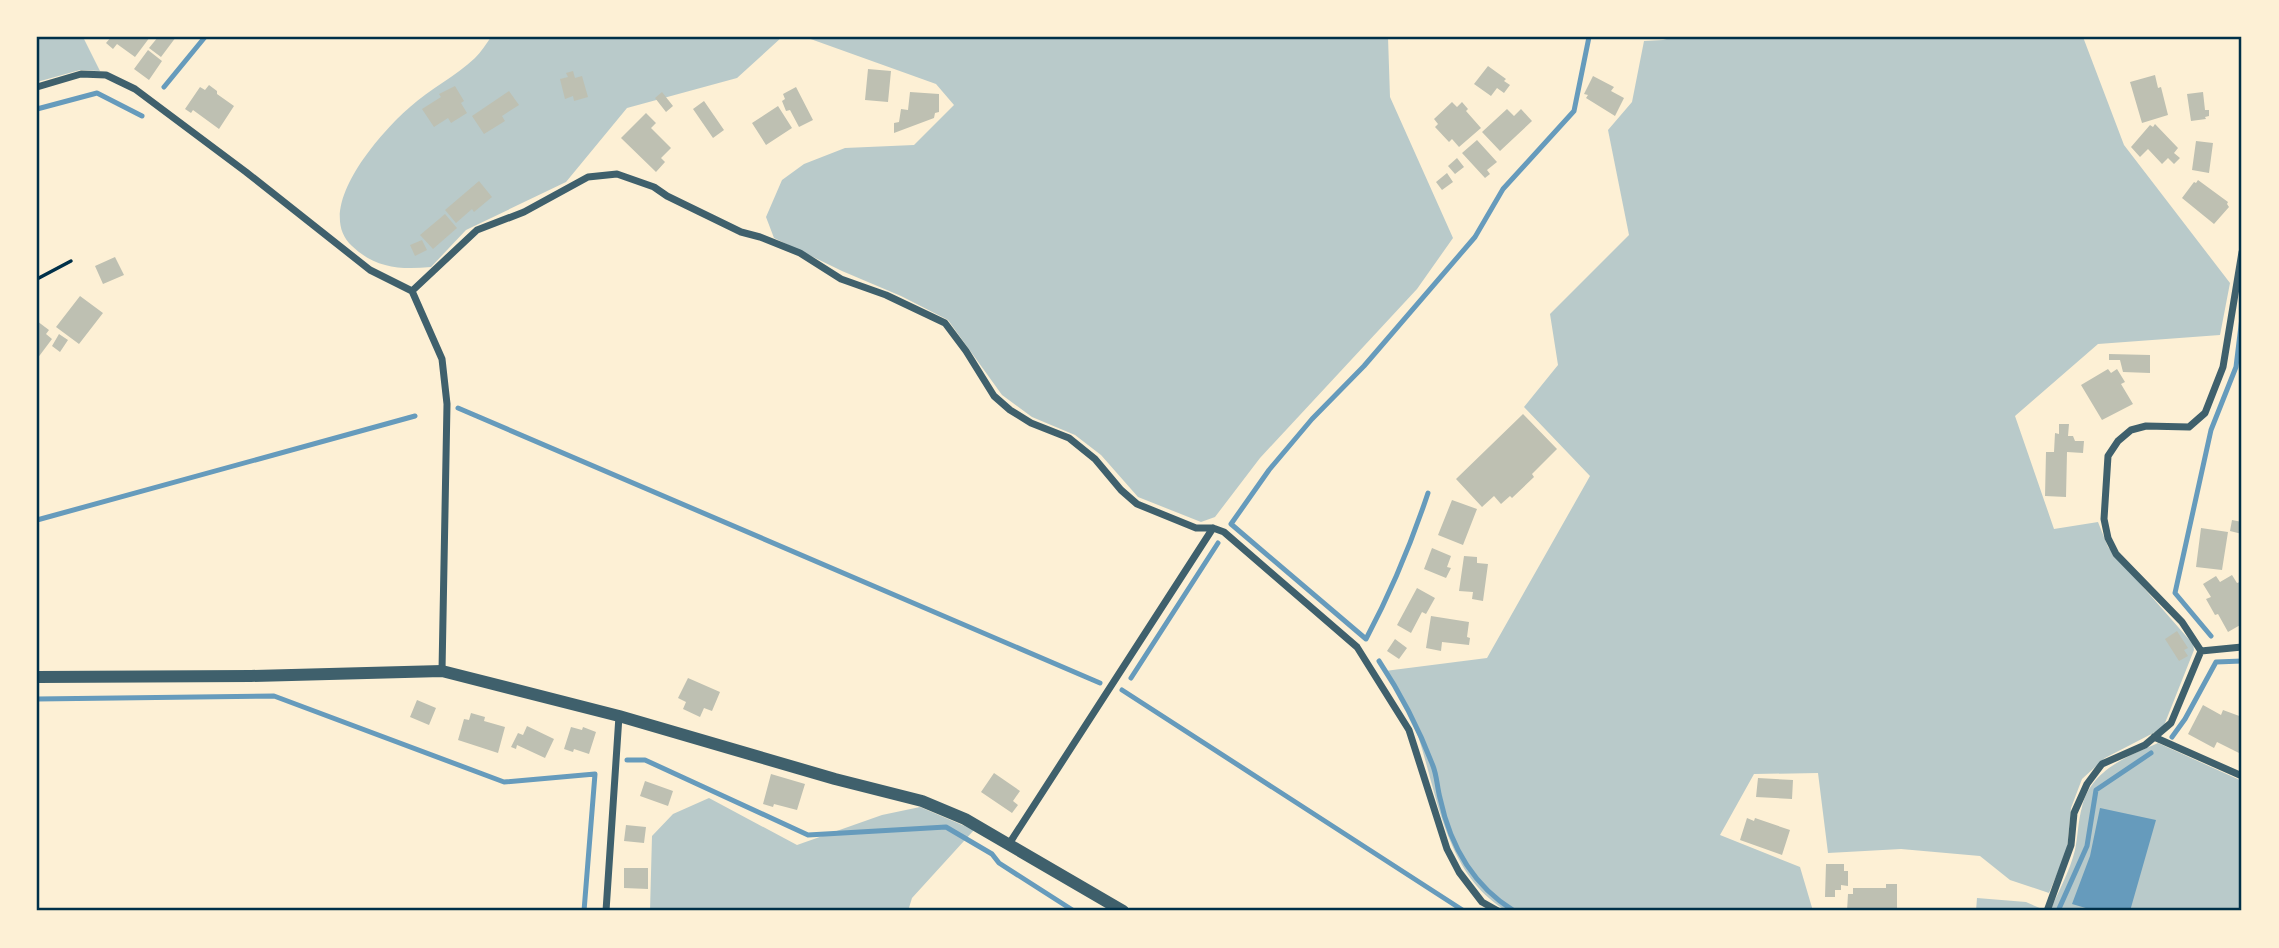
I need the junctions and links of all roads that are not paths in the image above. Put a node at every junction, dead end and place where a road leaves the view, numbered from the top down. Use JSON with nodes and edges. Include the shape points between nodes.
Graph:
{"nodes":[{"id":1,"x":37,"y":87,"type":"edge"},
{"id":2,"x":2242,"y":252,"type":"edge"},
{"id":3,"x":412,"y":291,"type":"junction"},
{"id":4,"x":1213,"y":528,"type":"junction"},
{"id":5,"x":2242,"y":647,"type":"edge"},
{"id":6,"x":2201,"y":651,"type":"junction"},
{"id":7,"x":442,"y":671,"type":"junction"},
{"id":8,"x":37,"y":677,"type":"edge"},
{"id":9,"x":620,"y":716,"type":"junction"},
{"id":10,"x":2154,"y":737,"type":"junction"},
{"id":11,"x":2242,"y":776,"type":"edge"},
{"id":12,"x":1009,"y":844,"type":"junction"},
{"id":13,"x":606,"y":911,"type":"edge"},
{"id":14,"x":1122,"y":911,"type":"edge"},
{"id":15,"x":1498,"y":911,"type":"edge"},
{"id":16,"x":2047,"y":911,"type":"edge"}],
"edges":[{"from":1,"to":3,"type":"street","via":[[81,74],[106,75],[135,89],[370,271]]},
{"from":2,"to":6,"type":"street","via":[[2223,367],[2205,413],[2189,427],[2131,430],[2108,456],[2104,519],[2108,538],[2116,554],[2182,622]]},
{"from":3,"to":4,"type":"street","via":[[477,230],[524,212],[588,177],[617,174],[654,187],[741,232],[800,253],[841,279],[945,323],[994,396],[1010,410],[1069,438],[1137,504],[1196,528]]},
{"from":3,"to":7,"type":"street","via":[[442,359],[447,404]]},
{"from":4,"to":12,"type":"street"},
{"from":4,"to":15,"type":"street","via":[[1224,532],[1357,648],[1409,730],[1447,849],[1459,872],[1482,902]]},
{"from":5,"to":6,"type":"street"},
{"from":6,"to":10,"type":"street","via":[[2171,723]]},
{"from":7,"to":8,"type":"street"},
{"from":7,"to":9,"type":"street"},
{"from":9,"to":12,"type":"street","via":[[922,801]]},
{"from":9,"to":13,"type":"street"},
{"from":10,"to":11,"type":"street"},
{"from":10,"to":16,"type":"street","via":[[2102,764],[2087,784],[2074,813],[2071,845]]},
{"from":12,"to":14,"type":"street"}]}
